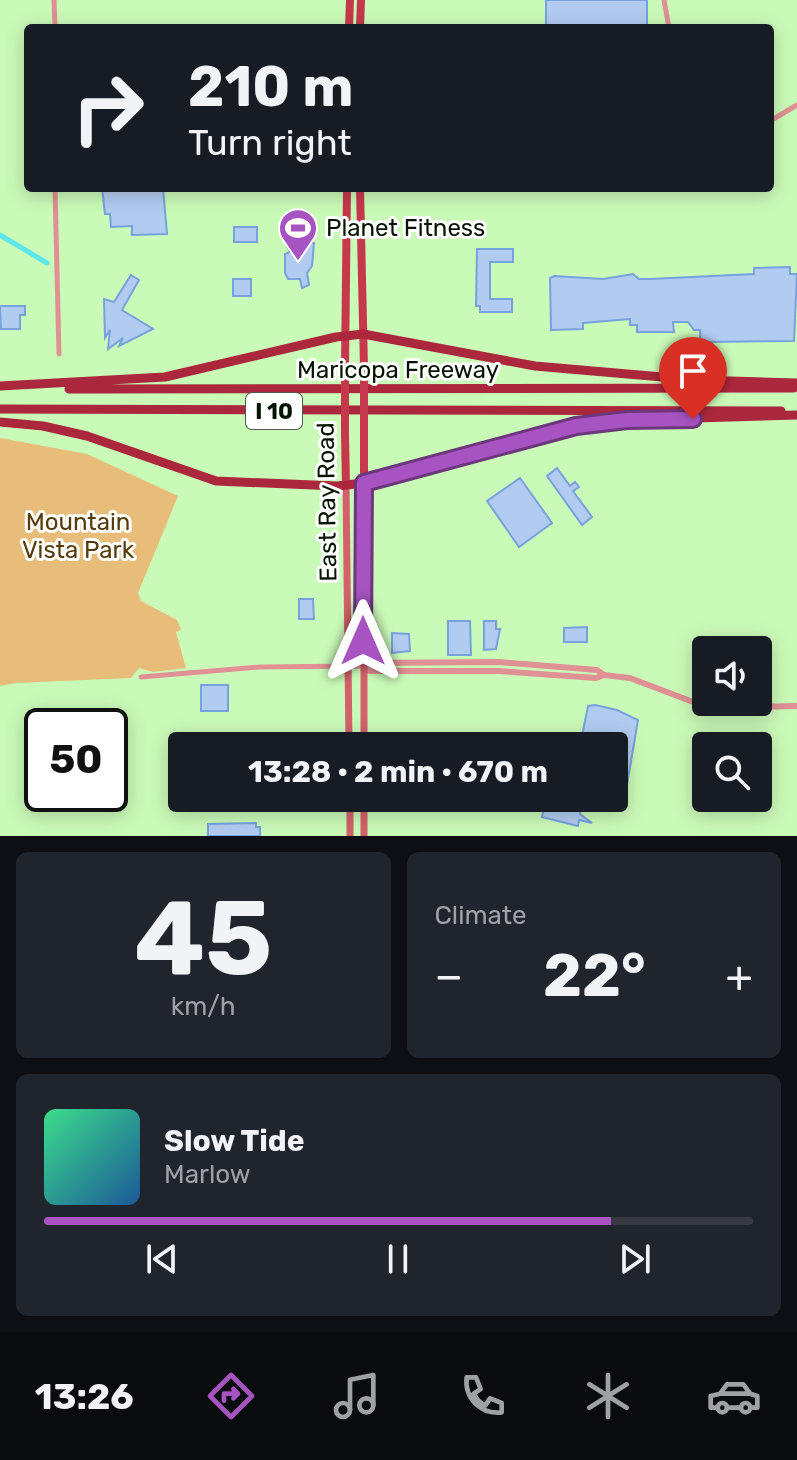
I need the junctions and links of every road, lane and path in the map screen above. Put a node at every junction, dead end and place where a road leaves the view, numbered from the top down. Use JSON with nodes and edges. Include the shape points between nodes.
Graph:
{"nodes":[{"id":1,"x":54,"y":0,"type":"edge"},
{"id":2,"x":350,"y":0,"type":"edge"},
{"id":3,"x":361,"y":0,"type":"edge"},
{"id":4,"x":664,"y":0,"type":"edge"},
{"id":5,"x":55,"y":24,"type":"edge"},
{"id":6,"x":349,"y":24,"type":"edge"},
{"id":7,"x":360,"y":24,"type":"edge"},
{"id":8,"x":668,"y":24,"type":"edge"},
{"id":9,"x":797,"y":105,"type":"edge"},
{"id":10,"x":774,"y":119,"type":"edge"},
{"id":11,"x":55,"y":192,"type":"edge"},
{"id":12,"x":347,"y":192,"type":"edge"},
{"id":13,"x":360,"y":192,"type":"edge"},
{"id":14,"x":363,"y":334,"type":"junction"},
{"id":15,"x":345,"y":336,"type":"junction"},
{"id":16,"x":59,"y":354,"type":"dead end"},
{"id":17,"x":797,"y":385,"type":"edge"},
{"id":18,"x":0,"y":387,"type":"edge"},
{"id":19,"x":0,"y":409,"type":"edge"},
{"id":20,"x":797,"y":413,"type":"edge"},
{"id":21,"x":0,"y":422,"type":"edge"},
{"id":22,"x":364,"y":483,"type":"junction"},
{"id":23,"x":346,"y":486,"type":"junction"},
{"id":24,"x":356,"y":666,"type":"junction"},
{"id":25,"x":141,"y":677,"type":"dead end"},
{"id":26,"x":797,"y":706,"type":"edge"},
{"id":27,"x":350,"y":732,"type":"edge"},
{"id":28,"x":363,"y":732,"type":"edge"},
{"id":29,"x":350,"y":812,"type":"edge"},
{"id":30,"x":364,"y":812,"type":"edge"},
{"id":31,"x":350,"y":836,"type":"edge"},
{"id":32,"x":364,"y":836,"type":"edge"}],
"edges":[{"from":1,"to":5,"type":"street"},
{"from":2,"to":6,"type":"main road"},
{"from":3,"to":7,"type":"main road"},
{"from":4,"to":8,"type":"street"},
{"from":9,"to":10,"type":"street"},
{"from":11,"to":16,"type":"street"},
{"from":12,"to":15,"type":"main road","name":"East Ray Road"},
{"from":13,"to":14,"type":"main road","name":"East Ray Road"},
{"from":14,"to":15,"type":"highway"},
{"from":14,"to":17,"type":"highway","via":[[535,366]]},
{"from":14,"to":22,"type":"main road","name":"East Ray Road","bridge":true},
{"from":15,"to":18,"type":"highway","via":[[174,376]]},
{"from":15,"to":23,"type":"main road","name":"East Ray Road","bridge":true},
{"from":17,"to":18,"type":"highway","name":"Maricopa Freeway","number":"I 10"},
{"from":19,"to":20,"type":"highway","name":"Maricopa Freeway","number":"I 10"},
{"from":20,"to":22,"type":"highway","via":[[576,426]]},
{"from":21,"to":23,"type":"highway","via":[[87,436],[216,481]]},
{"from":22,"to":23,"type":"highway"},
{"from":22,"to":24,"type":"main road","name":"East Ray Road"},
{"from":23,"to":24,"type":"main road","name":"East Ray Road"},
{"from":24,"to":25,"type":"street"},
{"from":24,"to":26,"type":"street","via":[[370,671],[604,675],[630,678],[709,708]]},
{"from":24,"to":27,"type":"main road","name":"East Ray Road"},
{"from":24,"to":28,"type":"main road","name":"East Ray Road"},
{"from":29,"to":31,"type":"main road"},
{"from":30,"to":32,"type":"main road"}]}
